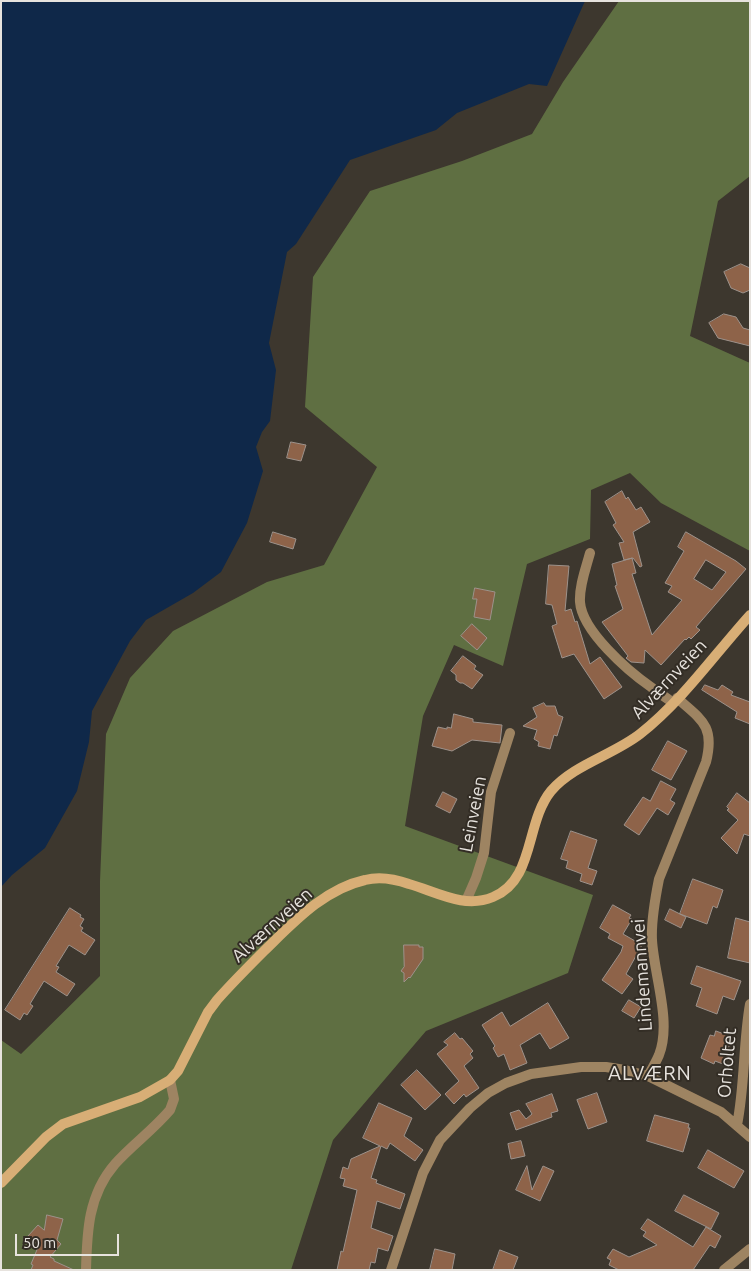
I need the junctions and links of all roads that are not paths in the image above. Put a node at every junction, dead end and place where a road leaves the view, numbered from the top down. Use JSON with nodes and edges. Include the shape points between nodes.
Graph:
{"nodes":[{"id":1,"x":590,"y":553,"type":"dead end"},
{"id":2,"x":750,"y":615,"type":"edge"},
{"id":3,"x":675,"y":701,"type":"junction"},
{"id":4,"x":510,"y":733,"type":"dead end"},
{"id":5,"x":466,"y":901,"type":"junction"},
{"id":6,"x":750,"y":1004,"type":"edge"},
{"id":7,"x":648,"y":1076,"type":"junction"},
{"id":8,"x":170,"y":1080,"type":"junction"},
{"id":9,"x":737,"y":1125,"type":"junction"},
{"id":10,"x":750,"y":1137,"type":"edge"},
{"id":11,"x":1,"y":1184,"type":"edge"},
{"id":12,"x":750,"y":1249,"type":"edge"},
{"id":13,"x":86,"y":1270,"type":"edge"},
{"id":14,"x":391,"y":1270,"type":"edge"},
{"id":15,"x":724,"y":1270,"type":"edge"}],
"edges":[{"from":1,"to":3,"type":"street","name":"Lindemannvei","via":[[580,601],[586,621],[619,660],[651,688]]},
{"from":2,"to":3,"type":"main road","name":"Alværnveien"},
{"from":3,"to":5,"type":"main road","name":"Alværnveien","via":[[633,739],[568,776],[554,788],[538,814],[524,863],[515,880],[494,897]]},
{"from":3,"to":7,"type":"street","name":"Lindemannvei","via":[[707,727],[710,748],[659,879],[655,898],[652,940],[664,1037]]},
{"from":4,"to":5,"type":"street","name":"Leinveien","via":[[491,792],[484,852]]},
{"from":5,"to":8,"type":"main road","name":"Alværnveien","via":[[381,878],[355,882],[328,896],[284,931],[217,1000]]},
{"from":6,"to":9,"type":"street","name":"Orholtet"},
{"from":7,"to":9,"type":"street","name":"Orholtet","via":[[720,1112]]},
{"from":7,"to":14,"type":"street","via":[[606,1067],[581,1067],[531,1074],[488,1093],[440,1140],[423,1173]]},
{"from":8,"to":11,"type":"main road","name":"Alværnveien","via":[[140,1097],[63,1124]]},
{"from":8,"to":13,"type":"street","via":[[174,1099],[170,1110],[114,1165],[96,1194],[87,1233]]},
{"from":9,"to":10,"type":"street","name":"Orholtet"},
{"from":12,"to":15,"type":"street"}]}
